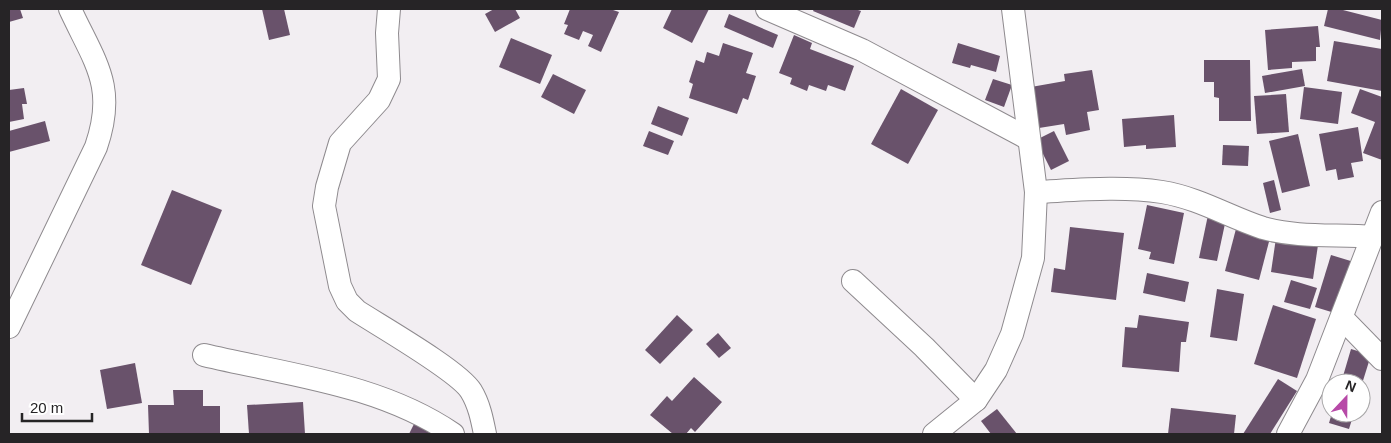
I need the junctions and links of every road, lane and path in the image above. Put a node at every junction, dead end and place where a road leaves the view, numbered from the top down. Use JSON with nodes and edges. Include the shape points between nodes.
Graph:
{"nodes":[{"id":1,"x":70,"y":9,"type":"edge"},
{"id":2,"x":389,"y":9,"type":"edge"},
{"id":3,"x":768,"y":9,"type":"edge"},
{"id":4,"x":1014,"y":9,"type":"edge"},
{"id":5,"x":1029,"y":139,"type":"junction"},
{"id":6,"x":1036,"y":192,"type":"junction"},
{"id":7,"x":1382,"y":212,"type":"edge"},
{"id":8,"x":1374,"y":237,"type":"junction"},
{"id":9,"x":853,"y":281,"type":"dead end"},
{"id":10,"x":1342,"y":318,"type":"junction"},
{"id":11,"x":9,"y":327,"type":"edge"},
{"id":12,"x":204,"y":355,"type":"dead end"},
{"id":13,"x":1382,"y":359,"type":"edge"},
{"id":14,"x":976,"y":400,"type":"junction"},
{"id":15,"x":453,"y":434,"type":"edge"},
{"id":16,"x":486,"y":434,"type":"edge"},
{"id":17,"x":934,"y":434,"type":"edge"},
{"id":18,"x":1288,"y":434,"type":"edge"}],
"edges":[{"from":1,"to":11,"type":"street","via":[[101,76],[106,102],[103,126],[96,148]]},
{"from":2,"to":16,"type":"street","via":[[389,79],[379,100],[340,143],[327,187],[324,206],[340,286],[346,301],[357,311],[470,389]]},
{"from":3,"to":5,"type":"street","via":[[862,50]]},
{"from":4,"to":5,"type":"street"},
{"from":5,"to":6,"type":"street"},
{"from":6,"to":8,"type":"street","via":[[1116,189],[1163,192],[1208,204],[1263,228],[1289,233]]},
{"from":6,"to":14,"type":"street","via":[[1033,258],[1012,334],[996,370]]},
{"from":7,"to":8,"type":"street"},
{"from":8,"to":10,"type":"street"},
{"from":9,"to":14,"type":"street"},
{"from":10,"to":13,"type":"street"},
{"from":10,"to":18,"type":"street","via":[[1317,380]]},
{"from":12,"to":15,"type":"street","via":[[383,398],[412,410]]},
{"from":14,"to":17,"type":"street"}]}
